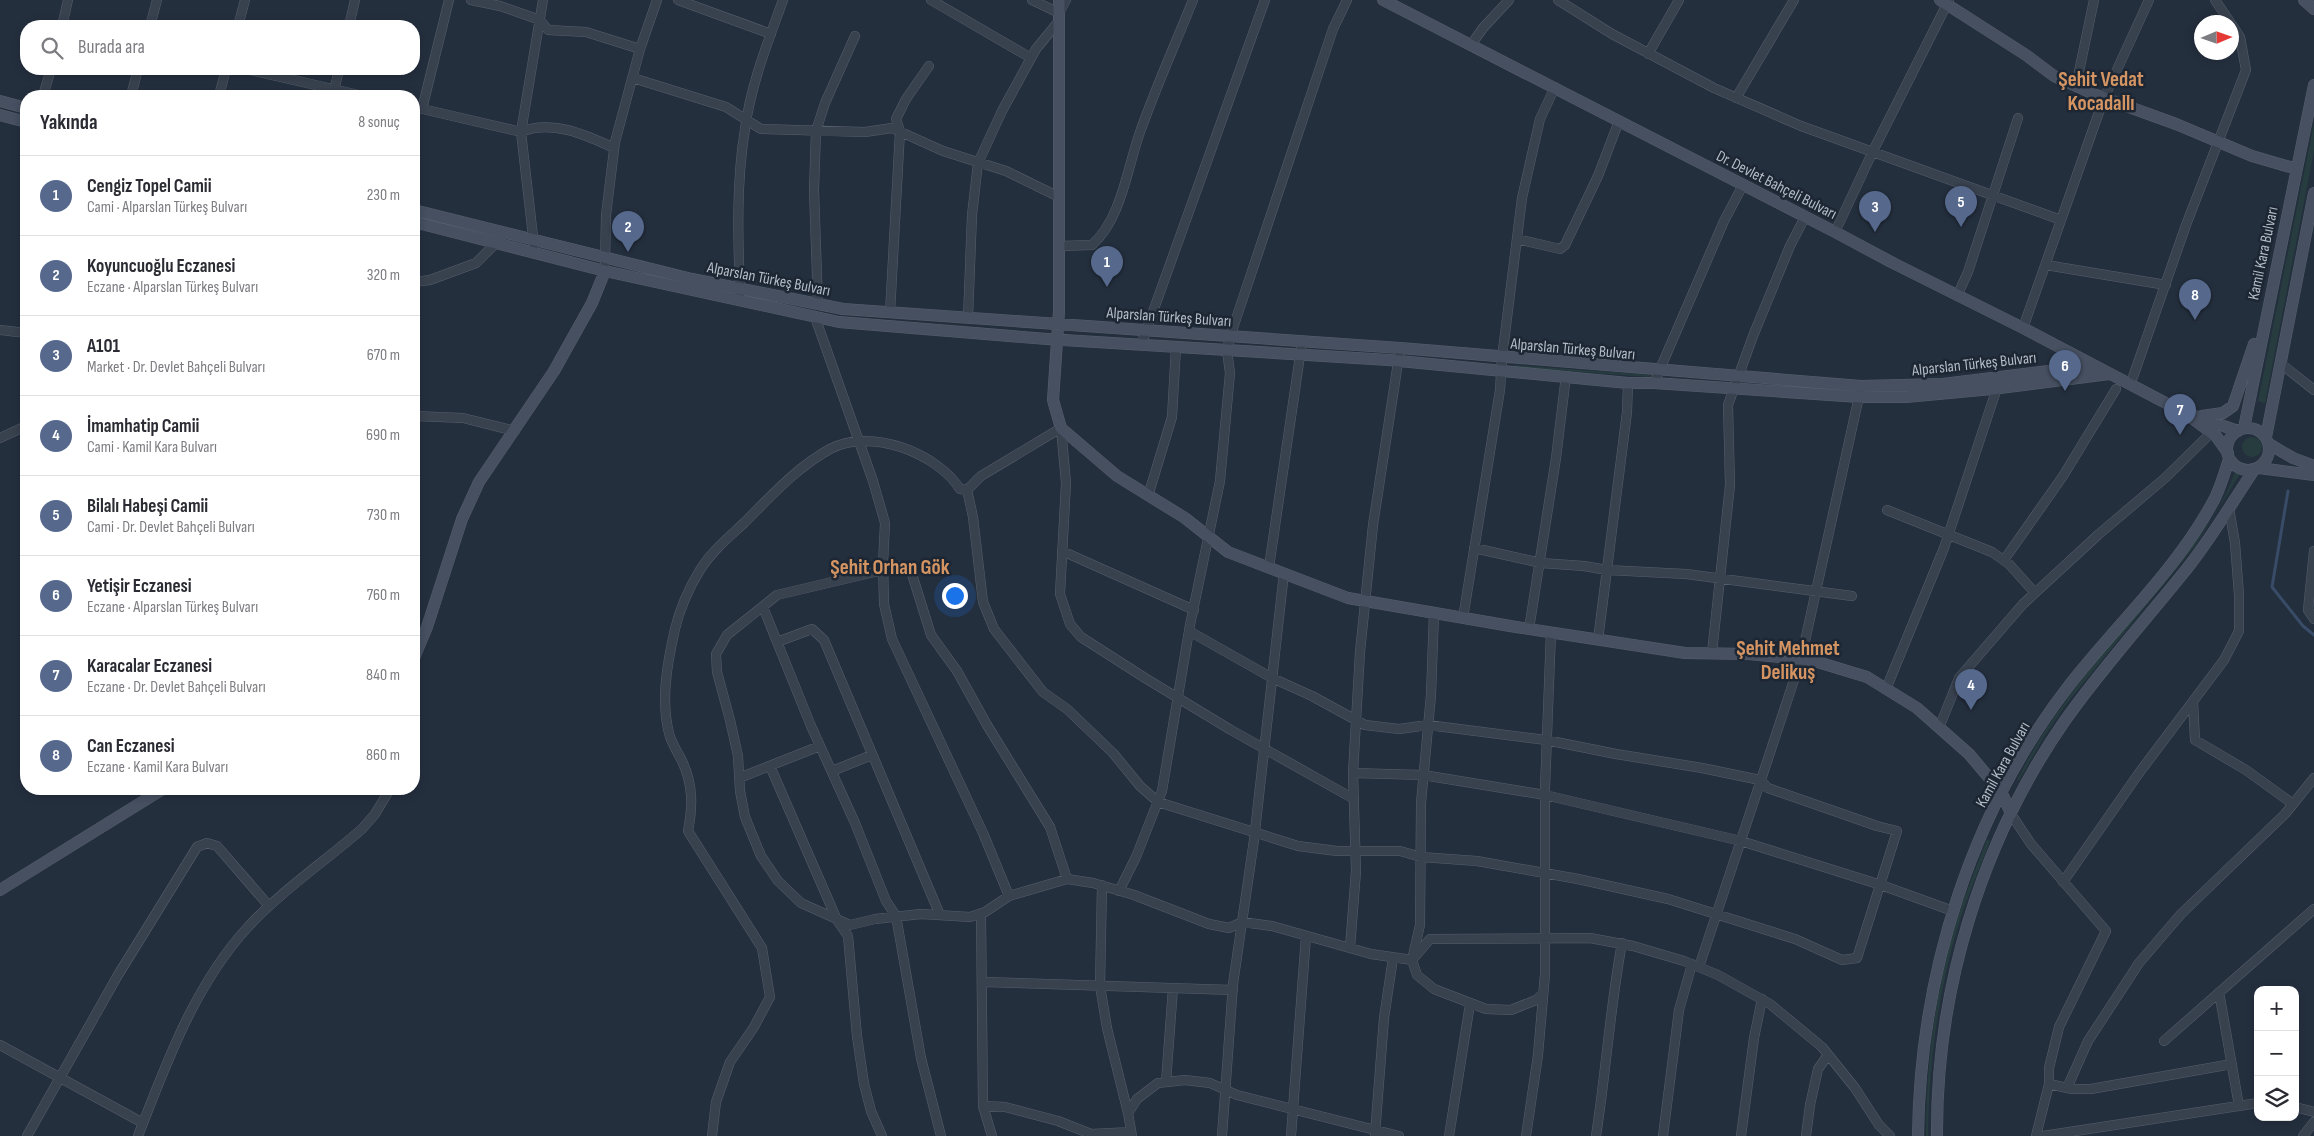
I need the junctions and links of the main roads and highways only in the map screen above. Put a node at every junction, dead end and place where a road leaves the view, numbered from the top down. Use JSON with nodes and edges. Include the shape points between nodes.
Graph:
{"nodes":[{"id":1,"x":1058,"y":0,"type":"edge"},
{"id":2,"x":1383,"y":0,"type":"edge"},
{"id":3,"x":2304,"y":0,"type":"edge"},
{"id":4,"x":1945,"y":1,"type":"edge"},
{"id":5,"x":2314,"y":10,"type":"edge"},
{"id":6,"x":2314,"y":86,"type":"edge"},
{"id":7,"x":0,"y":101,"type":"edge"},
{"id":8,"x":20,"y":106,"type":"edge"},
{"id":9,"x":0,"y":115,"type":"edge"},
{"id":10,"x":20,"y":120,"type":"edge"},
{"id":11,"x":2297,"y":169,"type":"junction"},
{"id":12,"x":2314,"y":193,"type":"edge"},
{"id":13,"x":420,"y":212,"type":"edge"},
{"id":14,"x":2312,"y":216,"type":"edge"},
{"id":15,"x":420,"y":224,"type":"edge"},
{"id":16,"x":604,"y":271,"type":"junction"},
{"id":17,"x":2272,"y":290,"type":"junction"},
{"id":18,"x":740,"y":295,"type":"junction"},
{"id":19,"x":816,"y":311,"type":"junction"},
{"id":20,"x":1058,"y":324,"type":"junction"},
{"id":21,"x":1057,"y":339,"type":"junction"},
{"id":22,"x":1502,"y":364,"type":"junction"},
{"id":23,"x":2109,"y":374,"type":"junction"},
{"id":24,"x":1860,"y":392,"type":"junction"},
{"id":25,"x":2184,"y":412,"type":"junction"},
{"id":26,"x":2198,"y":416,"type":"junction"},
{"id":27,"x":2241,"y":430,"type":"junction"},
{"id":28,"x":2267,"y":440,"type":"junction"},
{"id":29,"x":2229,"y":456,"type":"junction"},
{"id":30,"x":2314,"y":466,"type":"edge"},
{"id":31,"x":2257,"y":469,"type":"junction"},
{"id":32,"x":2314,"y":475,"type":"edge"},
{"id":33,"x":420,"y":645,"type":"edge"},
{"id":34,"x":2002,"y":793,"type":"junction"},
{"id":35,"x":153,"y":795,"type":"edge"},
{"id":36,"x":2011,"y":814,"type":"junction"},
{"id":37,"x":0,"y":890,"type":"edge"},
{"id":38,"x":1918,"y":1136,"type":"edge"},
{"id":39,"x":1937,"y":1136,"type":"edge"}],
"edges":[{"from":1,"to":20,"type":"main road"},
{"from":2,"to":23,"type":"main road","name":"Dr. Devlet Bahçeli Bulvarı"},
{"from":3,"to":5,"type":"main road"},
{"from":4,"to":11,"type":"main road","via":[[2054,76],[2252,156]]},
{"from":6,"to":11,"type":"main road","name":"Kamil Kara Bulvarı"},
{"from":7,"to":8,"type":"main road"},
{"from":9,"to":10,"type":"main road"},
{"from":11,"to":17,"type":"main road","name":"Kamil Kara Bulvarı"},
{"from":12,"to":14,"type":"main road"},
{"from":13,"to":18,"type":"main road","name":"Alparslan Türkeş Bulvarı"},
{"from":14,"to":28,"type":"main road"},
{"from":15,"to":16,"type":"main road","name":"Alparslan Türkeş Bulvarı"},
{"from":16,"to":18,"type":"main road","name":"Alparslan Türkeş Bulvarı"},
{"from":16,"to":33,"type":"main road","via":[[592,303],[554,371],[479,482],[462,519]]},
{"from":17,"to":26,"type":"main road","via":[[2233,406],[2223,413]]},
{"from":17,"to":27,"type":"main road","name":"Kamil Kara Bulvarı"},
{"from":18,"to":19,"type":"main road","name":"Alparslan Türkeş Bulvarı"},
{"from":19,"to":20,"type":"main road","name":"Alparslan Türkeş Bulvarı"},
{"from":19,"to":21,"type":"main road","name":"Alparslan Türkeş Bulvarı","via":[[839,322]]},
{"from":20,"to":21,"type":"main road"},
{"from":20,"to":22,"type":"main road","name":"Alparslan Türkeş Bulvarı","via":[[1400,348]]},
{"from":21,"to":22,"type":"main road","name":"Alparslan Türkeş Bulvarı","via":[[1299,356]]},
{"from":21,"to":34,"type":"main road","via":[[1053,400],[1061,428],[1117,476],[1185,518],[1228,552],[1348,598],[1685,653],[1749,654],[1811,660],[1866,677],[1917,708],[1969,754]]},
{"from":22,"to":24,"type":"main road","name":"Alparslan Türkeş Bulvarı","via":[[1738,377]]},
{"from":22,"to":24,"type":"main road","name":"Alparslan Türkeş Bulvarı","via":[[1628,383],[1734,390]]},
{"from":23,"to":24,"type":"main road","name":"Alparslan Türkeş Bulvarı","via":[[1999,383],[1927,396]]},
{"from":23,"to":25,"type":"main road","name":"Dr. Devlet Bahçeli Bulvarı"},
{"from":25,"to":26,"type":"main road","name":"Dr. Devlet Bahçeli Bulvarı"},
{"from":25,"to":29,"type":"main road","via":[[2212,433]]},
{"from":26,"to":27,"type":"main road","name":"Dr. Devlet Bahçeli Bulvarı"},
{"from":27,"to":28,"type":"main road","via":[[2258,430]]},
{"from":27,"to":29,"type":"main road","via":[[2229,441]]},
{"from":28,"to":30,"type":"main road","via":[[2293,458]]},
{"from":28,"to":31,"type":"main road","via":[[2268,458]]},
{"from":29,"to":31,"type":"main road","via":[[2238,468]]},
{"from":29,"to":34,"type":"main road","name":"Kamil Kara Bulvarı","via":[[2216,496],[2200,524],[2062,696]]},
{"from":31,"to":32,"type":"main road"},
{"from":31,"to":36,"type":"main road","name":"Kamil Kara Bulvarı","via":[[2186,570],[2072,710],[2042,756]]},
{"from":34,"to":36,"type":"main road"},
{"from":34,"to":38,"type":"main road","name":"Kamil Kara Bulvarı","via":[[1976,848],[1941,953],[1927,1017],[1920,1075]]},
{"from":35,"to":37,"type":"main road"},
{"from":36,"to":39,"type":"main road","name":"Kamil Kara Bulvarı","via":[[1989,863],[1951,984],[1943,1030]]}]}
